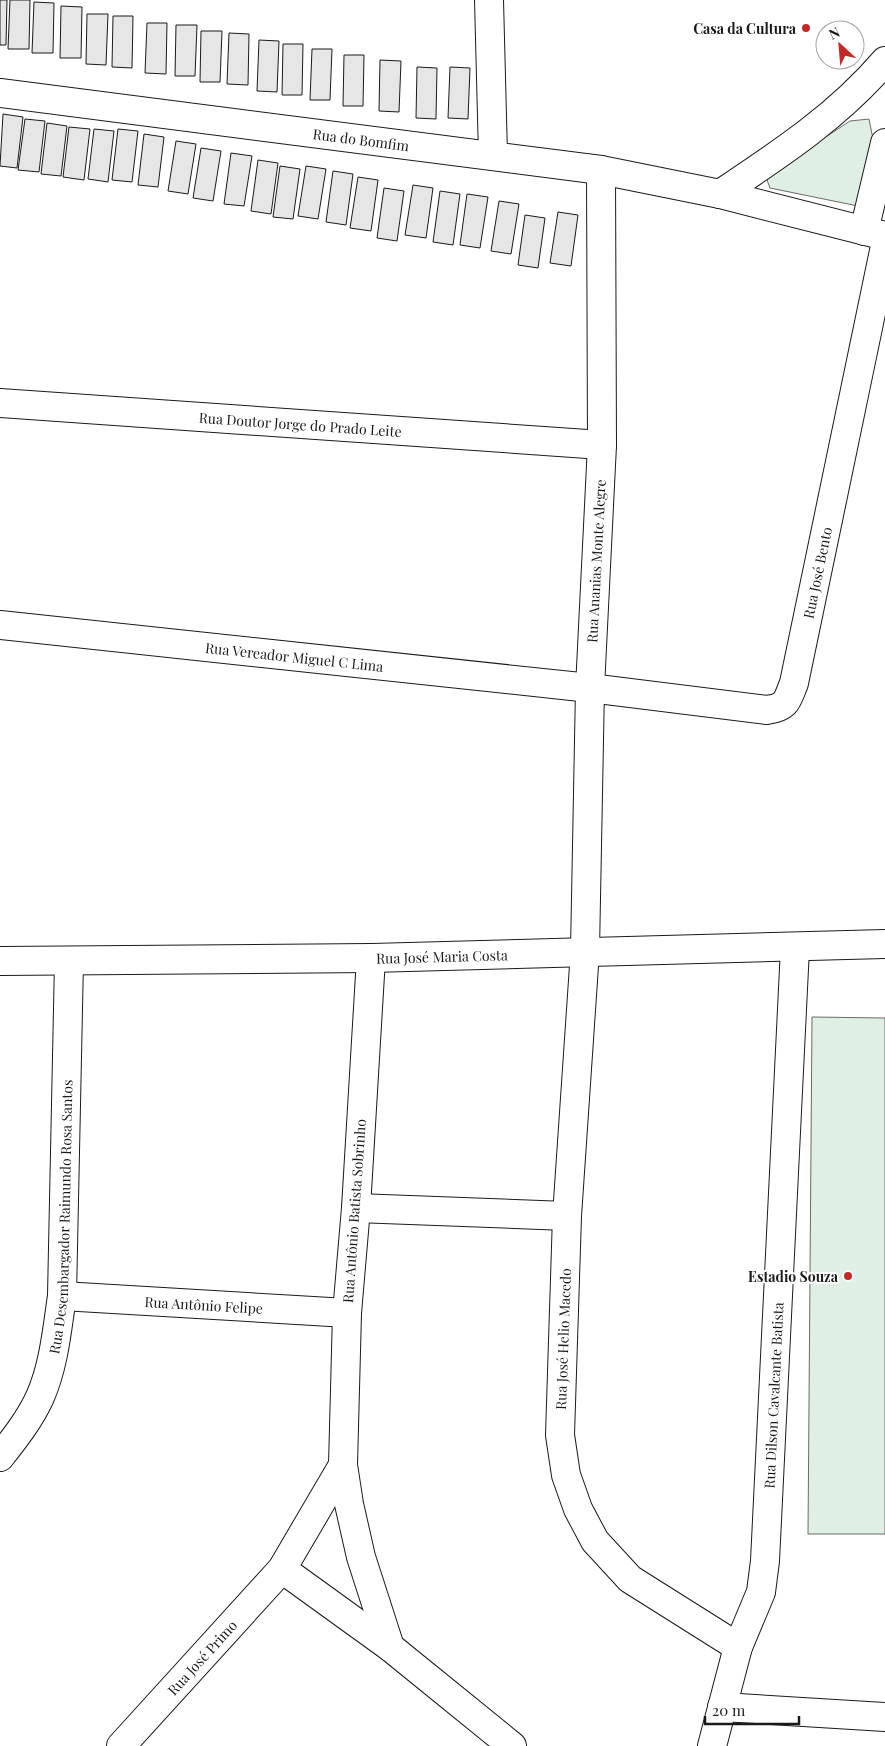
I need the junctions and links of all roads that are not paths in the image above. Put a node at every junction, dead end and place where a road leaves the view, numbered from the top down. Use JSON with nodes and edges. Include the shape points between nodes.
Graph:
{"nodes":[{"id":1,"x":489,"y":0,"type":"edge"},
{"id":2,"x":885,"y":62,"type":"edge"},
{"id":3,"x":0,"y":93,"type":"edge"},
{"id":4,"x":885,"y":143,"type":"edge"},
{"id":5,"x":493,"y":155,"type":"junction"},
{"id":6,"x":601,"y":170,"type":"junction"},
{"id":7,"x":720,"y":194,"type":"junction"},
{"id":8,"x":878,"y":238,"type":"edge"},
{"id":9,"x":0,"y":403,"type":"edge"},
{"id":10,"x":602,"y":445,"type":"junction"},
{"id":11,"x":0,"y":625,"type":"edge"},
{"id":12,"x":590,"y":688,"type":"junction"},
{"id":13,"x":885,"y":944,"type":"edge"},
{"id":14,"x":795,"y":948,"type":"junction"},
{"id":15,"x":585,"y":951,"type":"junction"},
{"id":16,"x":371,"y":958,"type":"junction"},
{"id":17,"x":0,"y":961,"type":"edge"},
{"id":18,"x":69,"y":961,"type":"junction"},
{"id":19,"x":356,"y":1208,"type":"junction"},
{"id":20,"x":566,"y":1216,"type":"junction"},
{"id":21,"x":62,"y":1296,"type":"junction"},
{"id":22,"x":347,"y":1313,"type":"junction"},
{"id":23,"x":0,"y":1458,"type":"edge"},
{"id":24,"x":343,"y":1465,"type":"junction"},
{"id":25,"x":282,"y":1569,"type":"junction"},
{"id":26,"x":390,"y":1647,"type":"junction"},
{"id":27,"x":738,"y":1647,"type":"junction"},
{"id":28,"x":722,"y":1706,"type":"junction"},
{"id":29,"x":885,"y":1716,"type":"edge"},
{"id":30,"x":121,"y":1746,"type":"edge"},
{"id":31,"x":512,"y":1746,"type":"edge"},
{"id":32,"x":712,"y":1746,"type":"edge"}],
"edges":[{"from":1,"to":5,"type":"street"},
{"from":2,"to":7,"type":"street","via":[[836,112]]},
{"from":3,"to":5,"type":"street","name":"Rua do Bomfim"},
{"from":4,"to":8,"type":"street"},
{"from":5,"to":6,"type":"street","name":"Rua do Bomfim"},
{"from":6,"to":7,"type":"street","name":"Rua do Bomfim"},
{"from":6,"to":10,"type":"street","name":"Rua Ananias Monte Alegre"},
{"from":7,"to":8,"type":"street","name":"Rua do Bomfim"},
{"from":8,"to":12,"type":"street","name":"Rua José Bento","via":[[794,684],[787,701],[780,708],[767,710]]},
{"from":9,"to":10,"type":"street","name":"Rua Doutor Jorge do Prado Leite"},
{"from":10,"to":12,"type":"street","name":"Rua Ananias Monte Alegre"},
{"from":11,"to":12,"type":"street","name":"Rua Vereador Miguel C Lima"},
{"from":12,"to":15,"type":"street","name":"Rua Ananias Monte Alegre"},
{"from":13,"to":14,"type":"street","name":"Rua José Maria Costa"},
{"from":14,"to":15,"type":"street","name":"Rua José Maria Costa"},
{"from":14,"to":27,"type":"street","name":"Rua Dilson Cavalcante Batista","via":[[764,1561],[761,1592]]},
{"from":15,"to":16,"type":"street","name":"Rua José Maria Costa"},
{"from":15,"to":20,"type":"street","name":"Rua José Helio Macedo"},
{"from":16,"to":18,"type":"street","name":"Rua José Maria Costa"},
{"from":16,"to":19,"type":"street","name":"Rua Antônio Batista Sobrinho"},
{"from":17,"to":18,"type":"street","name":"Rua José Maria Costa"},
{"from":18,"to":21,"type":"street","name":"Rua Desembargador Raimundo Rosa Santos"},
{"from":19,"to":20,"type":"street"},
{"from":19,"to":22,"type":"street","name":"Rua Antônio Batista Sobrinho"},
{"from":20,"to":27,"type":"street","name":"Rua José Helio Macedo","via":[[560,1435],[566,1474],[578,1509],[595,1541],[630,1579]]},
{"from":21,"to":22,"type":"street","name":"Rua Antônio Felipe"},
{"from":21,"to":23,"type":"street","name":"Rua Desembargador Raimundo Rosa Santos","via":[[55,1350],[40,1396],[21,1431]]},
{"from":22,"to":24,"type":"street","name":"Rua Antônio Batista Sobrinho"},
{"from":24,"to":25,"type":"street","name":"Rua José Primo"},
{"from":24,"to":26,"type":"street","name":"Rua Antônio Batista Sobrinho","via":[[362,1558]]},
{"from":25,"to":26,"type":"street"},
{"from":25,"to":30,"type":"street","name":"Rua José Primo"},
{"from":26,"to":31,"type":"street"},
{"from":27,"to":28,"type":"street","name":"Rua Dilson Cavalcante Batista"},
{"from":28,"to":29,"type":"street"},
{"from":28,"to":32,"type":"street","name":"Rua Dilson Cavalcante Batista"}]}
